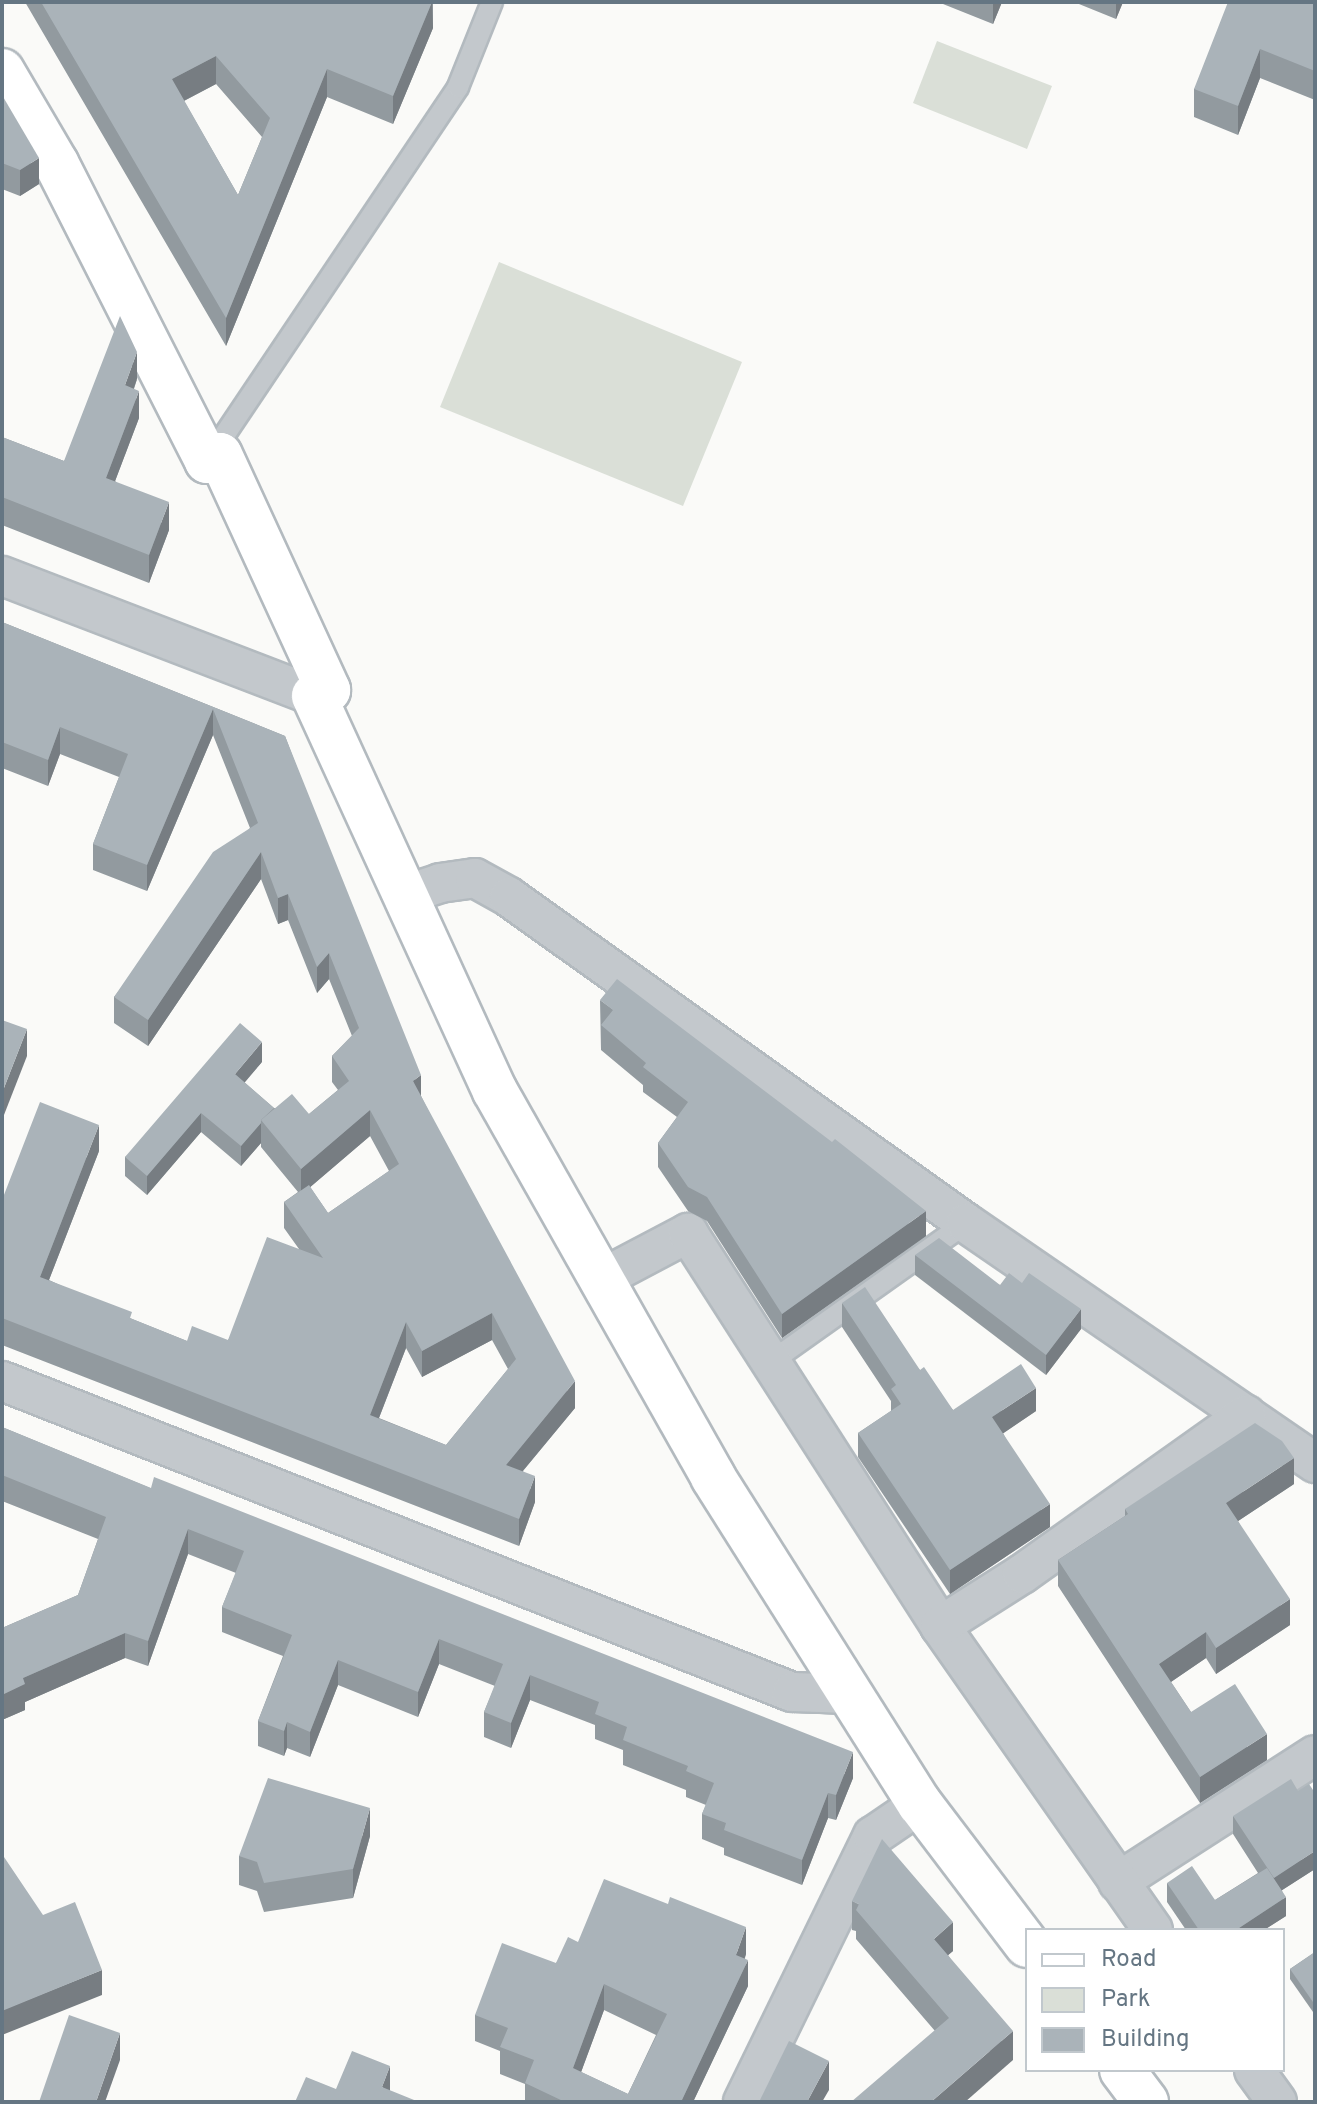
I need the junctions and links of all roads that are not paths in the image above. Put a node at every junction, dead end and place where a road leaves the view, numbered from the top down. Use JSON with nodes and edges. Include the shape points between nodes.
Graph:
{"nodes":[{"id":1,"x":492,"y":2,"type":"edge"},
{"id":2,"x":2,"y":71,"type":"edge"},
{"id":3,"x":207,"y":461,"type":"junction"},
{"id":4,"x":2,"y":576,"type":"edge"},
{"id":5,"x":314,"y":696,"type":"junction"},
{"id":6,"x":404,"y":895,"type":"junction"},
{"id":7,"x":966,"y":1223,"type":"junction"},
{"id":8,"x":599,"y":1280,"type":"junction"},
{"id":9,"x":769,"y":1363,"type":"junction"},
{"id":10,"x":2,"y":1381,"type":"edge"},
{"id":11,"x":1246,"y":1415,"type":"junction"},
{"id":12,"x":1315,"y":1463,"type":"edge"},
{"id":13,"x":940,"y":1626,"type":"junction"},
{"id":14,"x":849,"y":1694,"type":"junction"},
{"id":15,"x":1315,"y":1755,"type":"edge"},
{"id":16,"x":920,"y":1804,"type":"junction"},
{"id":17,"x":1118,"y":1882,"type":"junction"},
{"id":18,"x":1152,"y":1928,"type":"edge"},
{"id":19,"x":1025,"y":1942,"type":"edge"},
{"id":20,"x":1124,"y":2072,"type":"edge"},
{"id":21,"x":1255,"y":2072,"type":"edge"},
{"id":22,"x":743,"y":2102,"type":"edge"},
{"id":23,"x":1146,"y":2102,"type":"edge"},
{"id":24,"x":1277,"y":2102,"type":"edge"}],
"edges":[{"from":1,"to":3,"type":"lane","via":[[458,87]]},
{"from":2,"to":3,"type":"street","via":[[56,163]]},
{"from":3,"to":5,"type":"street","via":[[220,455],[328,690]]},
{"from":4,"to":5,"type":"street"},
{"from":5,"to":6,"type":"street"},
{"from":6,"to":7,"type":"street","via":[[475,878],[509,897]]},
{"from":6,"to":8,"type":"street","via":[[495,1091]]},
{"from":7,"to":9,"type":"lane"},
{"from":7,"to":11,"type":"street"},
{"from":8,"to":9,"type":"street","via":[[688,1233]]},
{"from":8,"to":14,"type":"street","via":[[713,1477]]},
{"from":9,"to":13,"type":"street"},
{"from":10,"to":14,"type":"street","via":[[792,1692]]},
{"from":11,"to":12,"type":"street"},
{"from":11,"to":13,"type":"street"},
{"from":13,"to":17,"type":"street"},
{"from":14,"to":16,"type":"street"},
{"from":15,"to":17,"type":"street"},
{"from":16,"to":19,"type":"street"},
{"from":16,"to":22,"type":"street","via":[[873,1836]]},
{"from":17,"to":18,"type":"street"},
{"from":20,"to":23,"type":"street"},
{"from":21,"to":24,"type":"street"}]}
